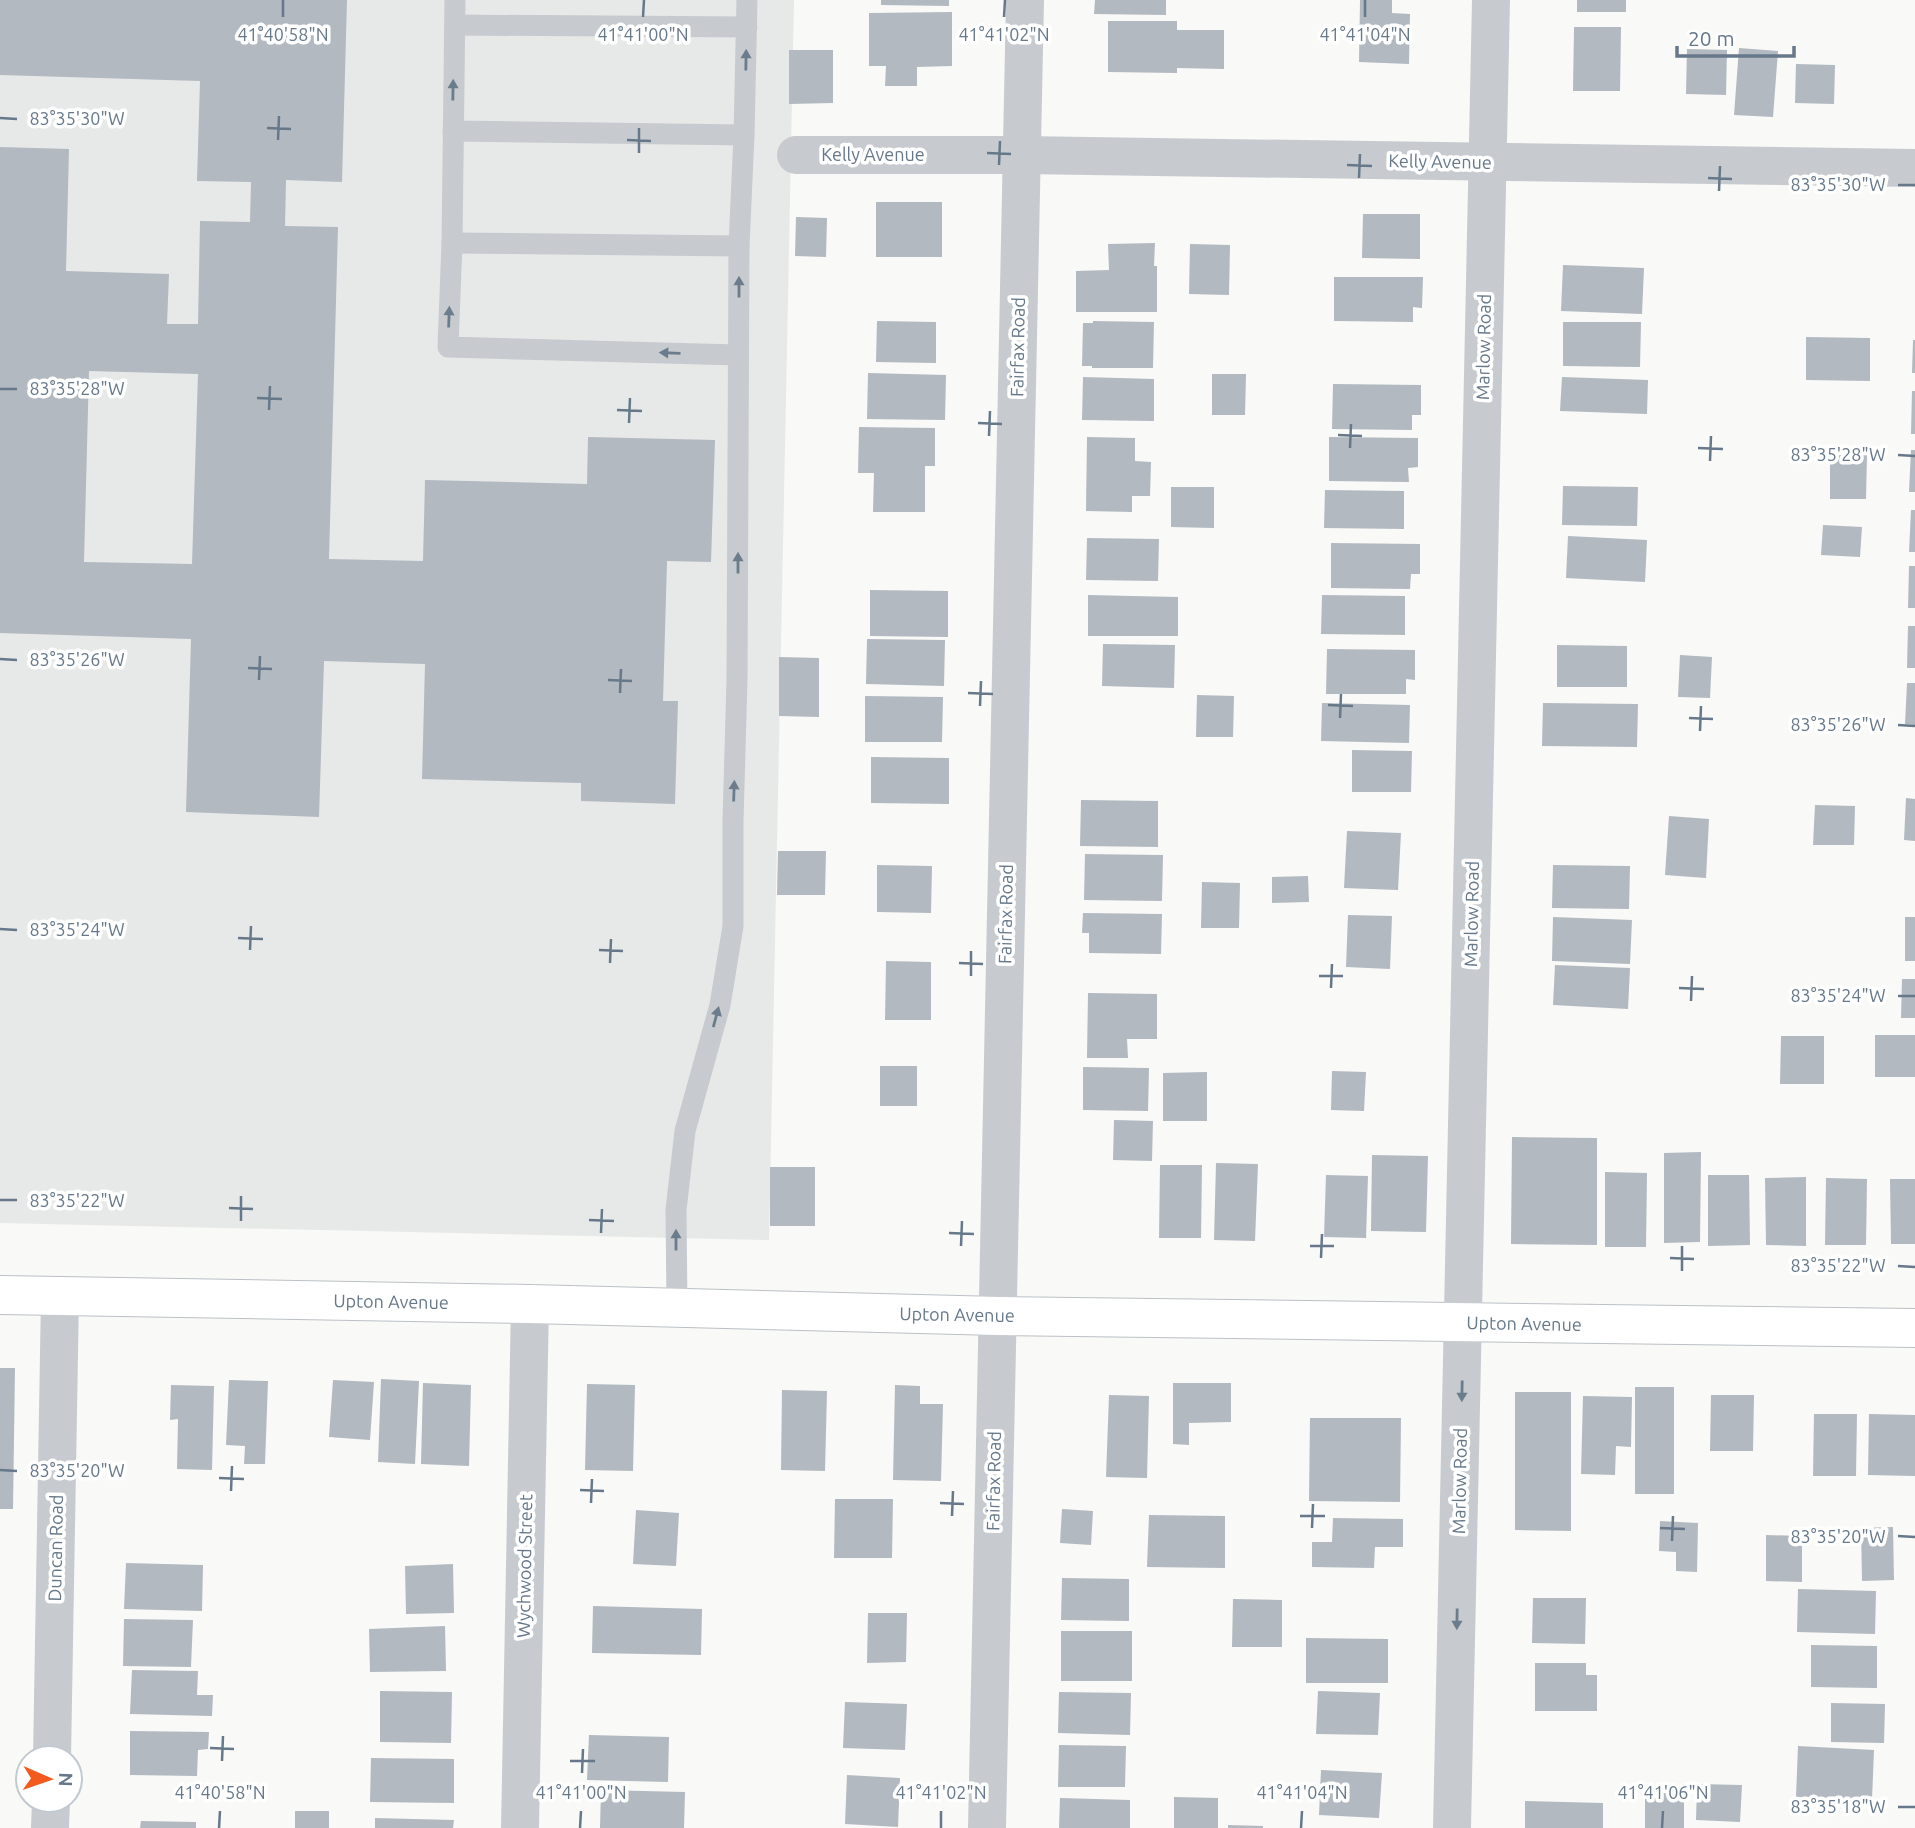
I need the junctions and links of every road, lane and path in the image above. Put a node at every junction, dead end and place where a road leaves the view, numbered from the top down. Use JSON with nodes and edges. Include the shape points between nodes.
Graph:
{"nodes":[{"id":1,"x":455,"y":0,"type":"edge"},
{"id":2,"x":747,"y":0,"type":"edge"},
{"id":3,"x":1025,"y":0,"type":"edge"},
{"id":4,"x":1492,"y":0,"type":"edge"},
{"id":5,"x":455,"y":25,"type":"junction"},
{"id":6,"x":747,"y":27,"type":"junction"},
{"id":7,"x":453,"y":131,"type":"junction"},
{"id":8,"x":744,"y":135,"type":"junction"},
{"id":9,"x":796,"y":155,"type":"dead end"},
{"id":10,"x":1022,"y":155,"type":"junction"},
{"id":11,"x":1489,"y":163,"type":"junction"},
{"id":12,"x":1915,"y":168,"type":"edge"},
{"id":13,"x":452,"y":243,"type":"junction"},
{"id":14,"x":739,"y":246,"type":"junction"},
{"id":15,"x":738,"y":355,"type":"junction"},
{"id":16,"x":0,"y":1295,"type":"edge"},
{"id":17,"x":60,"y":1296,"type":"junction"},
{"id":18,"x":530,"y":1304,"type":"junction"},
{"id":19,"x":677,"y":1308,"type":"junction"},
{"id":20,"x":998,"y":1316,"type":"junction"},
{"id":21,"x":1463,"y":1323,"type":"junction"},
{"id":22,"x":1915,"y":1328,"type":"edge"},
{"id":23,"x":52,"y":1744,"type":"edge"},
{"id":24,"x":520,"y":1828,"type":"edge"},
{"id":25,"x":987,"y":1828,"type":"edge"},
{"id":26,"x":1452,"y":1828,"type":"edge"}],
"edges":[{"from":1,"to":5,"type":"lane"},
{"from":2,"to":6,"type":"lane"},
{"from":3,"to":10,"type":"street","name":"Fairfax Road"},
{"from":4,"to":11,"type":"street","name":"Marlow Road"},
{"from":5,"to":6,"type":"lane"},
{"from":7,"to":5,"type":"lane","one_way":true},
{"from":8,"to":6,"type":"lane","one_way":true},
{"from":7,"to":8,"type":"lane"},
{"from":7,"to":13,"type":"lane"},
{"from":8,"to":14,"type":"lane"},
{"from":9,"to":10,"type":"street","name":"Kelly Avenue"},
{"from":10,"to":11,"type":"street","name":"Kelly Avenue"},
{"from":10,"to":20,"type":"street","name":"Fairfax Road"},
{"from":11,"to":12,"type":"street","name":"Kelly Avenue"},
{"from":11,"to":21,"type":"street","name":"Marlow Road"},
{"from":13,"to":14,"type":"lane"},
{"from":15,"to":13,"type":"lane","one_way":true,"via":[[448,347]]},
{"from":15,"to":14,"type":"lane","one_way":true},
{"from":19,"to":15,"type":"lane","one_way":true,"via":[[676,1210],[685,1130],[720,1005],[733,926]]},
{"from":16,"to":17,"type":"street","name":"Upton Avenue"},
{"from":17,"to":18,"type":"street","name":"Upton Avenue"},
{"from":17,"to":23,"type":"street","name":"Duncan Road"},
{"from":18,"to":19,"type":"street","name":"Upton Avenue"},
{"from":18,"to":24,"type":"street","name":"Wychwood Street"},
{"from":19,"to":20,"type":"street","name":"Upton Avenue"},
{"from":20,"to":21,"type":"street","name":"Upton Avenue"},
{"from":20,"to":25,"type":"street","name":"Fairfax Road"},
{"from":21,"to":22,"type":"street","name":"Upton Avenue"},
{"from":21,"to":26,"type":"street","name":"Marlow Road","one_way":true}]}
